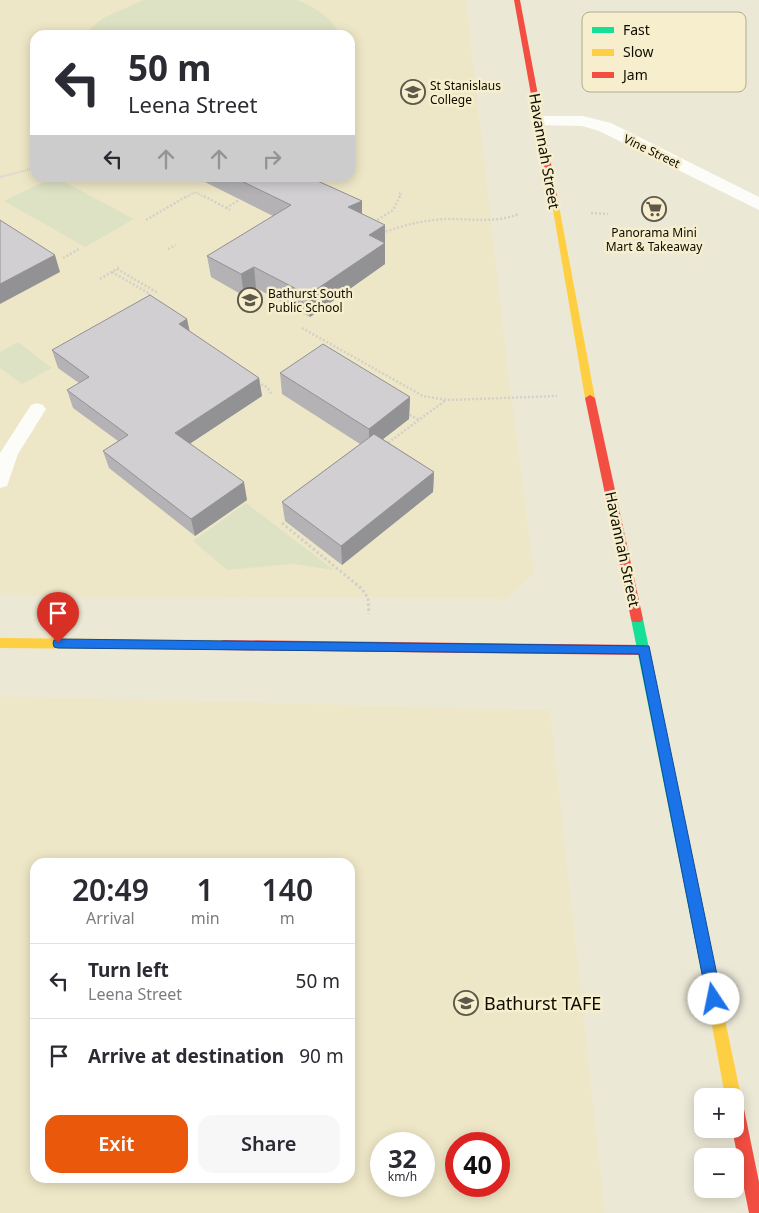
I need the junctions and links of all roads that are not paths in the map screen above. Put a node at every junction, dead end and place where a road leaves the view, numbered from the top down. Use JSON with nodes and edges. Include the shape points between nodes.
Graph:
{"nodes":[{"id":1,"x":517,"y":0,"type":"edge"},
{"id":2,"x":540,"y":121,"type":"junction"},
{"id":3,"x":759,"y":204,"type":"edge"},
{"id":4,"x":38,"y":409,"type":"dead end"},
{"id":5,"x":0,"y":481,"type":"edge"},
{"id":6,"x":0,"y":643,"type":"edge"},
{"id":7,"x":644,"y":650,"type":"junction"},
{"id":8,"x":732,"y":1088,"type":"edge"},
{"id":9,"x":742,"y":1138,"type":"edge"},
{"id":10,"x":757,"y":1213,"type":"edge"}],
"edges":[{"from":1,"to":2,"type":"street","name":"Havannah Street"},
{"from":2,"to":3,"type":"street","name":"Vine Street","via":[[583,122],[605,127]]},
{"from":2,"to":7,"type":"street","name":"Havannah Street","via":[[590,394]]},
{"from":4,"to":5,"type":"lane","via":[[10,454]]},
{"from":6,"to":7,"type":"street"},
{"from":7,"to":8,"type":"street","name":"Havannah Street"},
{"from":9,"to":10,"type":"street"}]}
